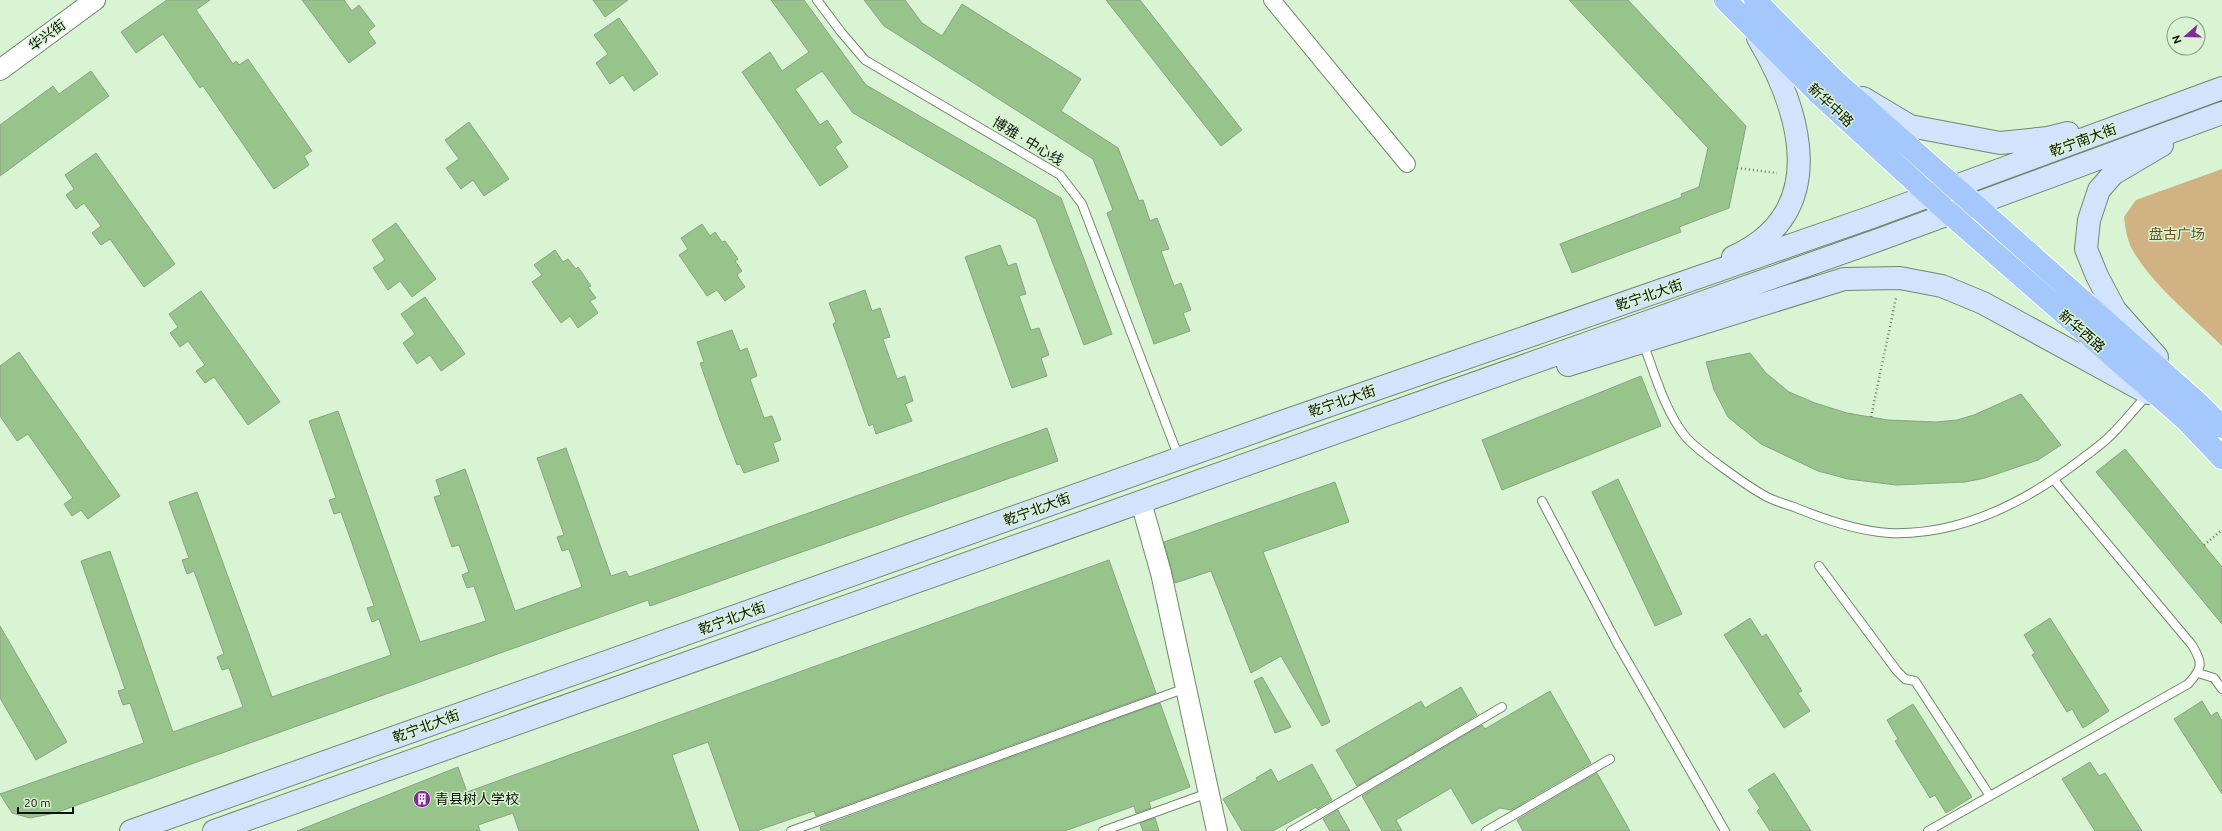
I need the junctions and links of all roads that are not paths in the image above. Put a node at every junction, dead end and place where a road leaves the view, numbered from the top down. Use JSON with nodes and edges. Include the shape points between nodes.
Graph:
{"nodes":[{"id":1,"x":95,"y":0,"type":"edge"},
{"id":2,"x":817,"y":0,"type":"edge"},
{"id":3,"x":1272,"y":0,"type":"edge"},
{"id":4,"x":1725,"y":0,"type":"edge"},
{"id":5,"x":1755,"y":0,"type":"edge"},
{"id":6,"x":1750,"y":25,"type":"junction"},
{"id":7,"x":0,"y":70,"type":"edge"},
{"id":8,"x":1833,"y":79,"type":"junction"},
{"id":9,"x":2222,"y":88,"type":"edge"},
{"id":10,"x":2222,"y":113,"type":"edge"},
{"id":11,"x":2146,"y":116,"type":"junction"},
{"id":12,"x":2194,"y":123,"type":"junction"},
{"id":13,"x":1407,"y":164,"type":"dead end"},
{"id":14,"x":1952,"y":200,"type":"junction"},
{"id":15,"x":1646,"y":296,"type":"junction"},
{"id":16,"x":1643,"y":342,"type":"junction"},
{"id":17,"x":1478,"y":382,"type":"junction"},
{"id":18,"x":2156,"y":398,"type":"junction"},
{"id":19,"x":2200,"y":405,"type":"junction"},
{"id":20,"x":2222,"y":427,"type":"edge"},
{"id":21,"x":2222,"y":458,"type":"edge"},
{"id":22,"x":1179,"y":459,"type":"junction"},
{"id":23,"x":2054,"y":480,"type":"junction"},
{"id":24,"x":1542,"y":501,"type":"dead end"},
{"id":25,"x":1141,"y":502,"type":"junction"},
{"id":26,"x":1819,"y":566,"type":"dead end"},
{"id":27,"x":2198,"y":673,"type":"junction"},
{"id":28,"x":1186,"y":688,"type":"junction"},
{"id":29,"x":2222,"y":688,"type":"edge"},
{"id":30,"x":1502,"y":707,"type":"dead end"},
{"id":31,"x":1610,"y":759,"type":"dead end"},
{"id":32,"x":1209,"y":793,"type":"junction"},
{"id":33,"x":1990,"y":796,"type":"junction"},
{"id":34,"x":131,"y":831,"type":"edge"},
{"id":35,"x":214,"y":831,"type":"edge"},
{"id":36,"x":791,"y":831,"type":"edge"},
{"id":37,"x":1103,"y":831,"type":"edge"},
{"id":38,"x":1217,"y":831,"type":"edge"},
{"id":39,"x":1291,"y":831,"type":"edge"},
{"id":40,"x":1486,"y":831,"type":"edge"},
{"id":41,"x":1725,"y":831,"type":"edge"},
{"id":42,"x":1928,"y":831,"type":"edge"}],
"edges":[{"from":1,"to":7,"type":"street","name":"华兴街"},
{"from":2,"to":22,"type":"lane","name":"博雅 · 中心线","via":[[865,60],[1060,175],[1071,187],[1082,204]]},
{"from":3,"to":13,"type":"street"},
{"from":4,"to":6,"type":"main road","name":"新华中路"},
{"from":5,"to":8,"type":"main road","name":"新华中路"},
{"from":6,"to":14,"type":"main road","name":"新华中路","via":[[1819,94]]},
{"from":6,"to":15,"type":"main road","via":[[1774,65],[1798,136],[1800,160],[1794,197],[1775,228],[1742,253]]},
{"from":8,"to":11,"type":"main road","via":[[1910,126],[2000,143],[2048,138]]},
{"from":8,"to":14,"type":"main road","name":"新华中路"},
{"from":9,"to":11,"type":"main road","name":"乾宁南大街"},
{"from":10,"to":12,"type":"main road","name":"乾宁南大街"},
{"from":11,"to":14,"type":"main road","name":"乾宁南大街"},
{"from":12,"to":14,"type":"main road","name":"乾宁南大街"},
{"from":12,"to":19,"type":"main road","via":[[2146,156],[2113,174],[2099,190],[2089,220],[2086,249],[2115,310]]},
{"from":14,"to":15,"type":"main road","name":"乾宁北大街"},
{"from":14,"to":17,"type":"main road","name":"乾宁北大街"},
{"from":14,"to":18,"type":"main road","name":"新华西路"},
{"from":14,"to":19,"type":"main road","name":"新华西路"},
{"from":15,"to":22,"type":"main road","name":"乾宁北大街"},
{"from":16,"to":17,"type":"main road","via":[[1518,381]]},
{"from":16,"to":18,"type":"main road","via":[[1844,279],[1900,278],[1942,286],[1983,303]]},
{"from":16,"to":23,"type":"lane","via":[[1667,405],[1686,437],[1714,461],[1766,496],[1808,513],[1859,529],[1889,533],[1949,528],[2023,500]]},
{"from":17,"to":25,"type":"main road","name":"乾宁北大街"},
{"from":18,"to":21,"type":"main road","name":"新华西路","via":[[2186,420]]},
{"from":18,"to":23,"type":"lane"},
{"from":19,"to":20,"type":"main road","name":"新华西路"},
{"from":22,"to":34,"type":"main road","name":"乾宁北大街"},
{"from":23,"to":27,"type":"lane","via":[[2192,645],[2201,663]]},
{"from":24,"to":41,"type":"lane","via":[[1617,642]]},
{"from":25,"to":28,"type":"street","via":[[1161,573]]},
{"from":25,"to":35,"type":"main road","name":"乾宁北大街"},
{"from":26,"to":33,"type":"lane","via":[[1897,671],[1905,679],[1915,681]]},
{"from":27,"to":29,"type":"lane","via":[[2214,678]]},
{"from":27,"to":33,"type":"lane","via":[[2188,684]]},
{"from":28,"to":32,"type":"street"},
{"from":28,"to":36,"type":"lane"},
{"from":30,"to":39,"type":"lane"},
{"from":31,"to":40,"type":"lane"},
{"from":32,"to":37,"type":"lane"},
{"from":32,"to":38,"type":"street"},
{"from":33,"to":42,"type":"lane"}]}
